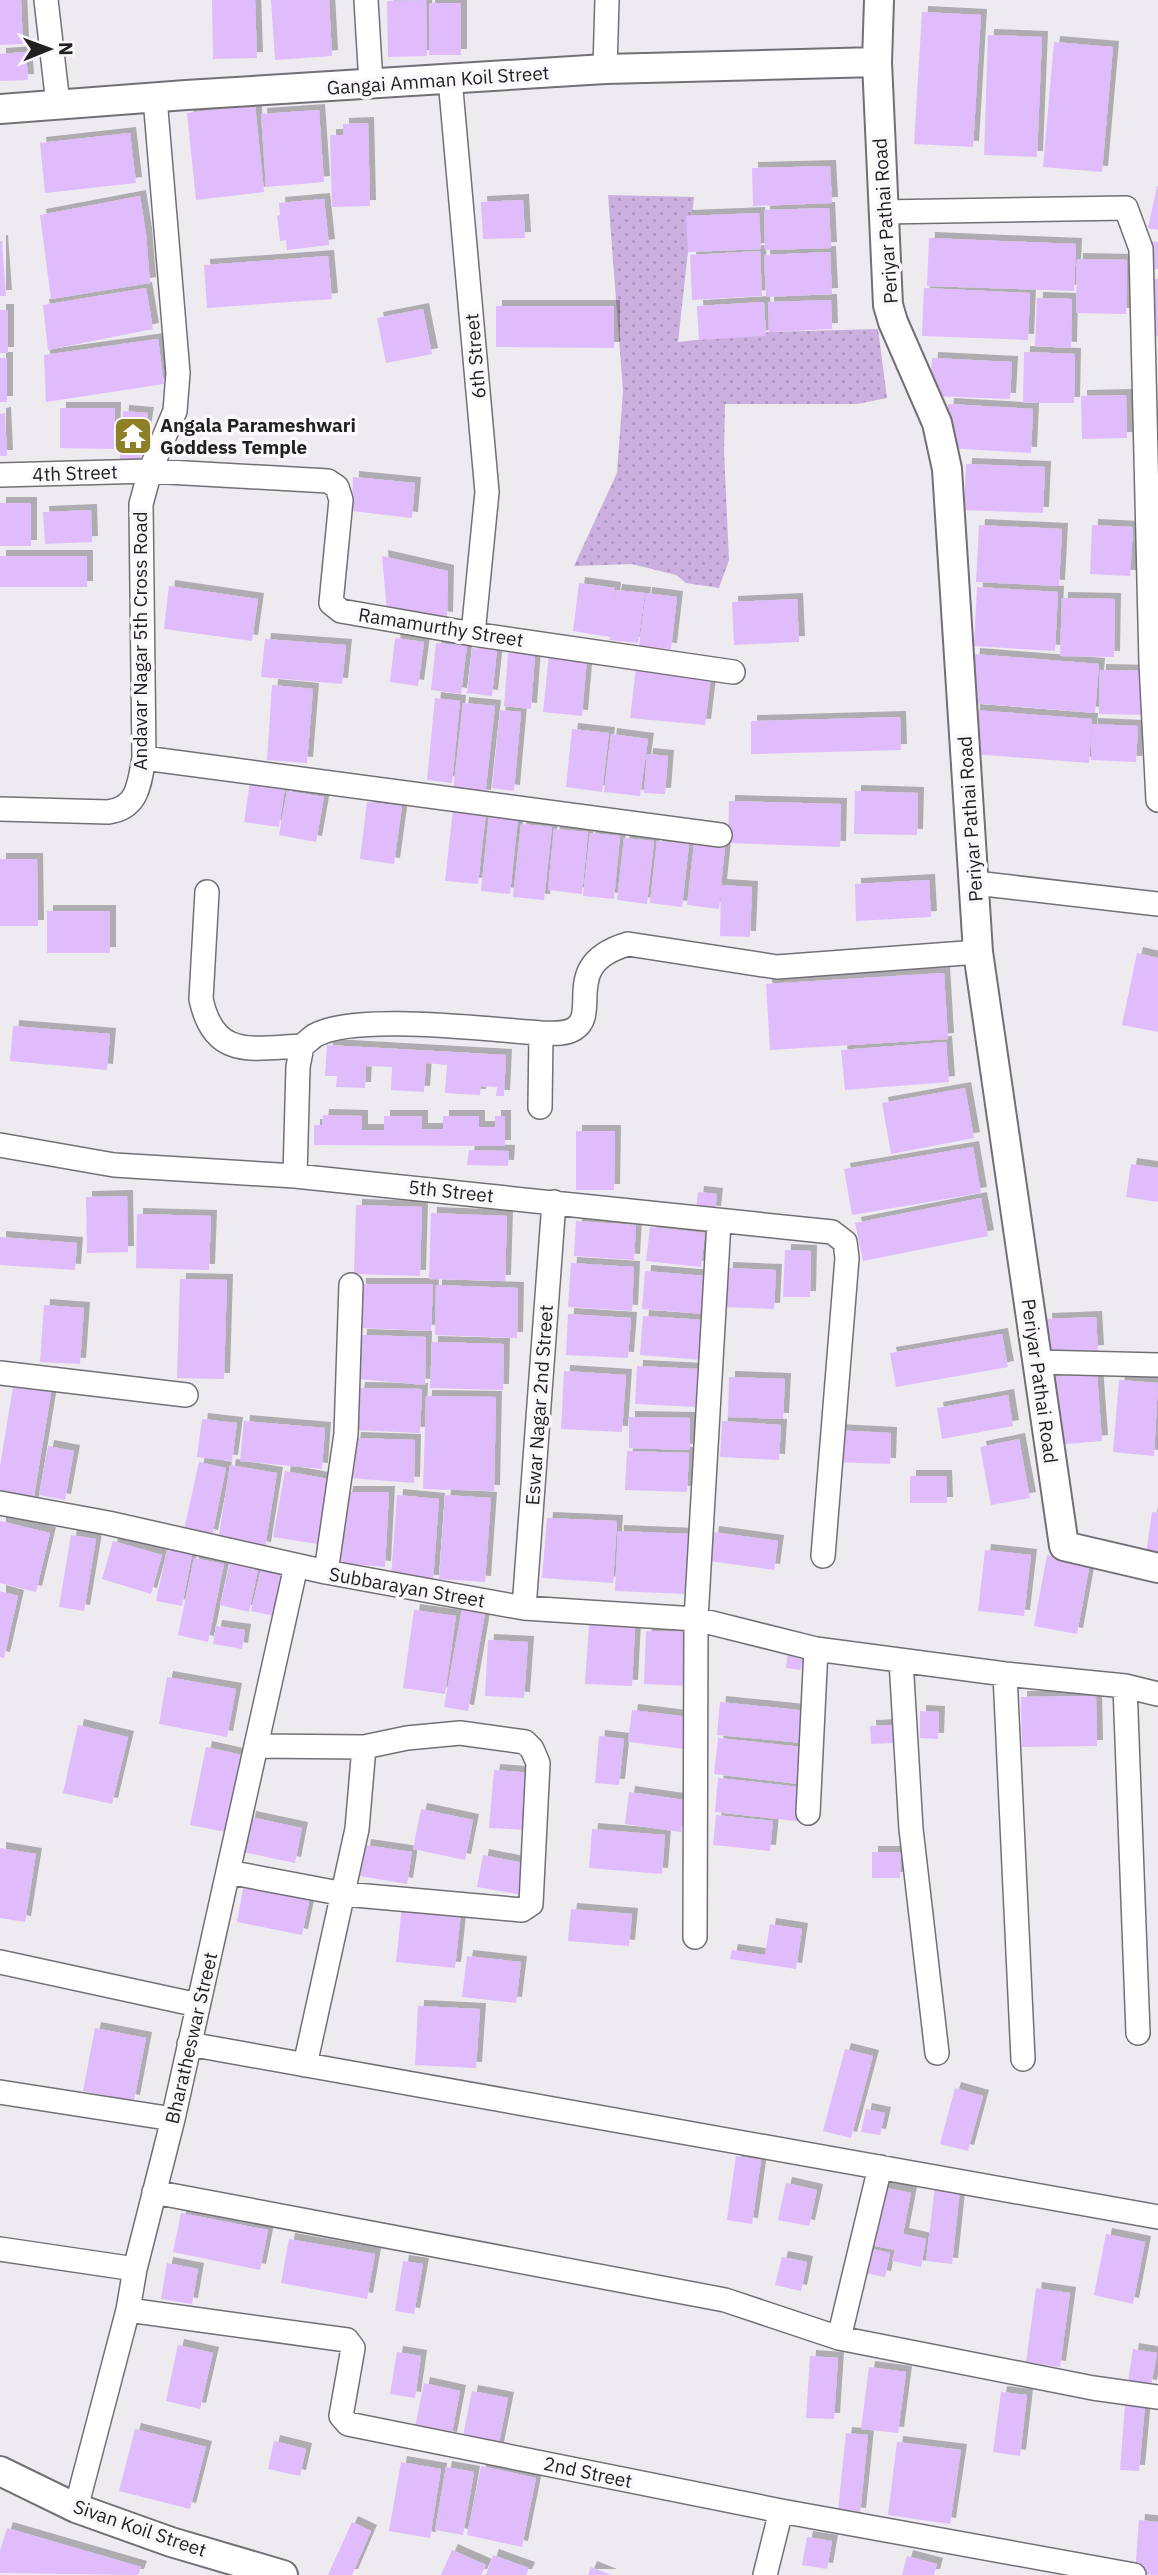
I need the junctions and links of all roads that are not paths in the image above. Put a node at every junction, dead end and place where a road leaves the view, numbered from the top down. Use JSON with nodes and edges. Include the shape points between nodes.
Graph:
{"nodes":[{"id":1,"x":46,"y":0,"type":"edge"},
{"id":2,"x":366,"y":0,"type":"edge"},
{"id":3,"x":607,"y":0,"type":"edge"},
{"id":4,"x":879,"y":0,"type":"edge"},
{"id":5,"x":877,"y":62,"type":"junction"},
{"id":6,"x":605,"y":69,"type":"junction"},
{"id":7,"x":450,"y":79,"type":"junction"},
{"id":8,"x":371,"y":84,"type":"junction"},
{"id":9,"x":155,"y":98,"type":"junction"},
{"id":10,"x":58,"y":104,"type":"junction"},
{"id":11,"x":0,"y":109,"type":"edge"},
{"id":12,"x":882,"y":212,"type":"junction"},
{"id":13,"x":150,"y":471,"type":"junction"},
{"id":14,"x":0,"y":475,"type":"edge"},
{"id":15,"x":473,"y":634,"type":"junction"},
{"id":16,"x":733,"y":672,"type":"dead end"},
{"id":17,"x":144,"y":758,"type":"junction"},
{"id":18,"x":1158,"y":800,"type":"edge"},
{"id":19,"x":0,"y":809,"type":"edge"},
{"id":20,"x":720,"y":835,"type":"dead end"},
{"id":21,"x":975,"y":883,"type":"junction"},
{"id":22,"x":207,"y":892,"type":"dead end"},
{"id":23,"x":1158,"y":904,"type":"edge"},
{"id":24,"x":978,"y":952,"type":"junction"},
{"id":25,"x":541,"y":1033,"type":"junction"},
{"id":26,"x":302,"y":1046,"type":"junction"},
{"id":27,"x":540,"y":1107,"type":"dead end"},
{"id":28,"x":0,"y":1145,"type":"edge"},
{"id":29,"x":296,"y":1176,"type":"junction"},
{"id":30,"x":554,"y":1202,"type":"junction"},
{"id":31,"x":719,"y":1222,"type":"junction"},
{"id":32,"x":351,"y":1285,"type":"dead end"},
{"id":33,"x":1038,"y":1362,"type":"junction"},
{"id":34,"x":1158,"y":1365,"type":"edge"},
{"id":35,"x":0,"y":1373,"type":"edge"},
{"id":36,"x":186,"y":1395,"type":"dead end"},
{"id":37,"x":0,"y":1503,"type":"edge"},
{"id":38,"x":823,"y":1556,"type":"dead end"},
{"id":39,"x":296,"y":1566,"type":"junction"},
{"id":40,"x":1158,"y":1568,"type":"edge"},
{"id":41,"x":326,"y":1572,"type":"junction"},
{"id":42,"x":524,"y":1608,"type":"junction"},
{"id":43,"x":696,"y":1619,"type":"junction"},
{"id":44,"x":816,"y":1649,"type":"junction"},
{"id":45,"x":901,"y":1660,"type":"junction"},
{"id":46,"x":1005,"y":1674,"type":"junction"},
{"id":47,"x":1125,"y":1686,"type":"junction"},
{"id":48,"x":1158,"y":1694,"type":"edge"},
{"id":49,"x":258,"y":1746,"type":"junction"},
{"id":50,"x":364,"y":1747,"type":"junction"},
{"id":51,"x":808,"y":1813,"type":"dead end"},
{"id":52,"x":228,"y":1872,"type":"junction"},
{"id":53,"x":344,"y":1894,"type":"junction"},
{"id":54,"x":695,"y":1937,"type":"dead end"},
{"id":55,"x":0,"y":1962,"type":"edge"},
{"id":56,"x":198,"y":2005,"type":"junction"},
{"id":57,"x":1138,"y":2033,"type":"dead end"},
{"id":58,"x":189,"y":2044,"type":"junction"},
{"id":59,"x":937,"y":2053,"type":"dead end"},
{"id":60,"x":1023,"y":2059,"type":"dead end"},
{"id":61,"x":305,"y":2065,"type":"junction"},
{"id":62,"x":0,"y":2092,"type":"edge"},
{"id":63,"x":173,"y":2119,"type":"junction"},
{"id":64,"x":880,"y":2167,"type":"junction"},
{"id":65,"x":154,"y":2192,"type":"junction"},
{"id":66,"x":1158,"y":2217,"type":"edge"},
{"id":67,"x":0,"y":2249,"type":"edge"},
{"id":68,"x":135,"y":2269,"type":"junction"},
{"id":69,"x":128,"y":2310,"type":"junction"},
{"id":70,"x":839,"y":2338,"type":"junction"},
{"id":71,"x":1158,"y":2397,"type":"edge"},
{"id":72,"x":0,"y":2470,"type":"edge"},
{"id":73,"x":76,"y":2508,"type":"junction"},
{"id":74,"x":781,"y":2511,"type":"junction"},
{"id":75,"x":1045,"y":2566,"type":"edge"},
{"id":76,"x":251,"y":2570,"type":"edge"},
{"id":77,"x":283,"y":2575,"type":"edge"},
{"id":78,"x":765,"y":2575,"type":"edge"},
{"id":79,"x":1134,"y":2575,"type":"edge"}],
"edges":[{"from":1,"to":10,"type":"street"},
{"from":2,"to":8,"type":"street"},
{"from":3,"to":6,"type":"street"},
{"from":4,"to":5,"type":"street","name":"Periyar Pathai Road"},
{"from":5,"to":6,"type":"street","name":"Gangai Amman Koil Street"},
{"from":5,"to":12,"type":"street","name":"Periyar Pathai Road"},
{"from":6,"to":7,"type":"street","name":"Gangai Amman Koil Street"},
{"from":7,"to":8,"type":"street","name":"Gangai Amman Koil Street"},
{"from":7,"to":15,"type":"street","name":"6th Street","via":[[487,492]]},
{"from":8,"to":9,"type":"street","name":"Gangai Amman Koil Street"},
{"from":9,"to":10,"type":"street","name":"Gangai Amman Koil Street"},
{"from":9,"to":13,"type":"street","name":"Andavar Nagar 5th Cross Road","via":[[178,373],[176,411]]},
{"from":10,"to":11,"type":"street","name":"Gangai Amman Koil Street"},
{"from":12,"to":18,"type":"street","via":[[1126,208],[1141,249]]},
{"from":12,"to":21,"type":"street","name":"Periyar Pathai Road","via":[[888,305],[937,422],[947,469]]},
{"from":13,"to":14,"type":"street","name":"4th Street"},
{"from":13,"to":15,"type":"street","name":"Ramamurthy Street","via":[[328,481],[337,487],[341,500],[331,603],[341,611]]},
{"from":13,"to":17,"type":"street","name":"Andavar Nagar 5th Cross Road","via":[[141,504]]},
{"from":15,"to":16,"type":"street","name":"Ramamurthy Street"},
{"from":17,"to":19,"type":"street","name":"Andavar Nagar 5th Cross Road","via":[[136,797],[124,808],[108,812]]},
{"from":17,"to":20,"type":"street"},
{"from":21,"to":23,"type":"street"},
{"from":21,"to":24,"type":"street","name":"Periyar Pathai Road"},
{"from":22,"to":26,"type":"street","via":[[201,999],[214,1032],[231,1046]]},
{"from":24,"to":25,"type":"street","via":[[777,967],[628,944],[610,949],[590,967],[579,1025],[572,1031]]},
{"from":24,"to":33,"type":"street","name":"Periyar Pathai Road"},
{"from":25,"to":26,"type":"street","via":[[401,1023],[346,1027],[316,1035]]},
{"from":25,"to":27,"type":"street"},
{"from":26,"to":29,"type":"street"},
{"from":28,"to":29,"type":"street","name":"5th Street","via":[[114,1165]]},
{"from":29,"to":30,"type":"street","name":"5th Street"},
{"from":30,"to":31,"type":"street","name":"5th Street"},
{"from":30,"to":42,"type":"street","name":"Eswar Nagar 2nd Street"},
{"from":31,"to":38,"type":"street","name":"5th Street","via":[[832,1232],[845,1242]]},
{"from":31,"to":43,"type":"street"},
{"from":32,"to":41,"type":"street","via":[[346,1434]]},
{"from":33,"to":34,"type":"street"},
{"from":33,"to":40,"type":"street","name":"Periyar Pathai Road","via":[[1064,1546]]},
{"from":35,"to":36,"type":"street"},
{"from":37,"to":39,"type":"street","name":"Subbarayan Street"},
{"from":39,"to":41,"type":"street","name":"Subbarayan Street"},
{"from":39,"to":49,"type":"street","name":"Bharatheswar Street"},
{"from":41,"to":42,"type":"street","name":"Subbarayan Street"},
{"from":42,"to":43,"type":"street","name":"Subbarayan Street"},
{"from":43,"to":44,"type":"street","name":"Subbarayan Street"},
{"from":43,"to":54,"type":"street"},
{"from":44,"to":45,"type":"street","name":"Subbarayan Street"},
{"from":44,"to":51,"type":"street"},
{"from":45,"to":46,"type":"street","name":"Subbarayan Street"},
{"from":45,"to":59,"type":"street","via":[[911,1829]]},
{"from":46,"to":47,"type":"street","name":"Subbarayan Street"},
{"from":46,"to":60,"type":"street"},
{"from":47,"to":48,"type":"street","name":"Subbarayan Street"},
{"from":47,"to":57,"type":"street"},
{"from":49,"to":50,"type":"street"},
{"from":49,"to":52,"type":"street","name":"Bharatheswar Street"},
{"from":50,"to":53,"type":"street","via":[[357,1829]]},
{"from":50,"to":53,"type":"street","via":[[460,1733],[525,1742],[538,1763],[534,1884],[531,1903],[522,1910]]},
{"from":52,"to":53,"type":"street"},
{"from":52,"to":56,"type":"street","name":"Bharatheswar Street"},
{"from":53,"to":61,"type":"street"},
{"from":55,"to":56,"type":"street"},
{"from":56,"to":58,"type":"street","name":"Bharatheswar Street"},
{"from":58,"to":61,"type":"street"},
{"from":58,"to":63,"type":"street","name":"Bharatheswar Street"},
{"from":61,"to":64,"type":"street"},
{"from":62,"to":63,"type":"street"},
{"from":63,"to":65,"type":"street","name":"Bharatheswar Street"},
{"from":64,"to":66,"type":"street"},
{"from":64,"to":70,"type":"street"},
{"from":65,"to":68,"type":"street","name":"Bharatheswar Street"},
{"from":65,"to":70,"type":"street","via":[[725,2300]]},
{"from":67,"to":68,"type":"street"},
{"from":68,"to":69,"type":"street","name":"Bharatheswar Street"},
{"from":69,"to":73,"type":"street","name":"Bharatheswar Street"},
{"from":69,"to":74,"type":"street","name":"2nd Street","via":[[347,2340],[353,2348],[341,2416],[348,2424]]},
{"from":70,"to":71,"type":"street"},
{"from":72,"to":73,"type":"street","name":"Sivan Koil Street"},
{"from":73,"to":76,"type":"street","name":"Sivan Koil Street"},
{"from":74,"to":75,"type":"street","name":"2nd Street"},
{"from":74,"to":78,"type":"street"},
{"from":75,"to":79,"type":"street","name":"2nd Street"},
{"from":76,"to":77,"type":"street","name":"Sivan Koil Street"}]}
